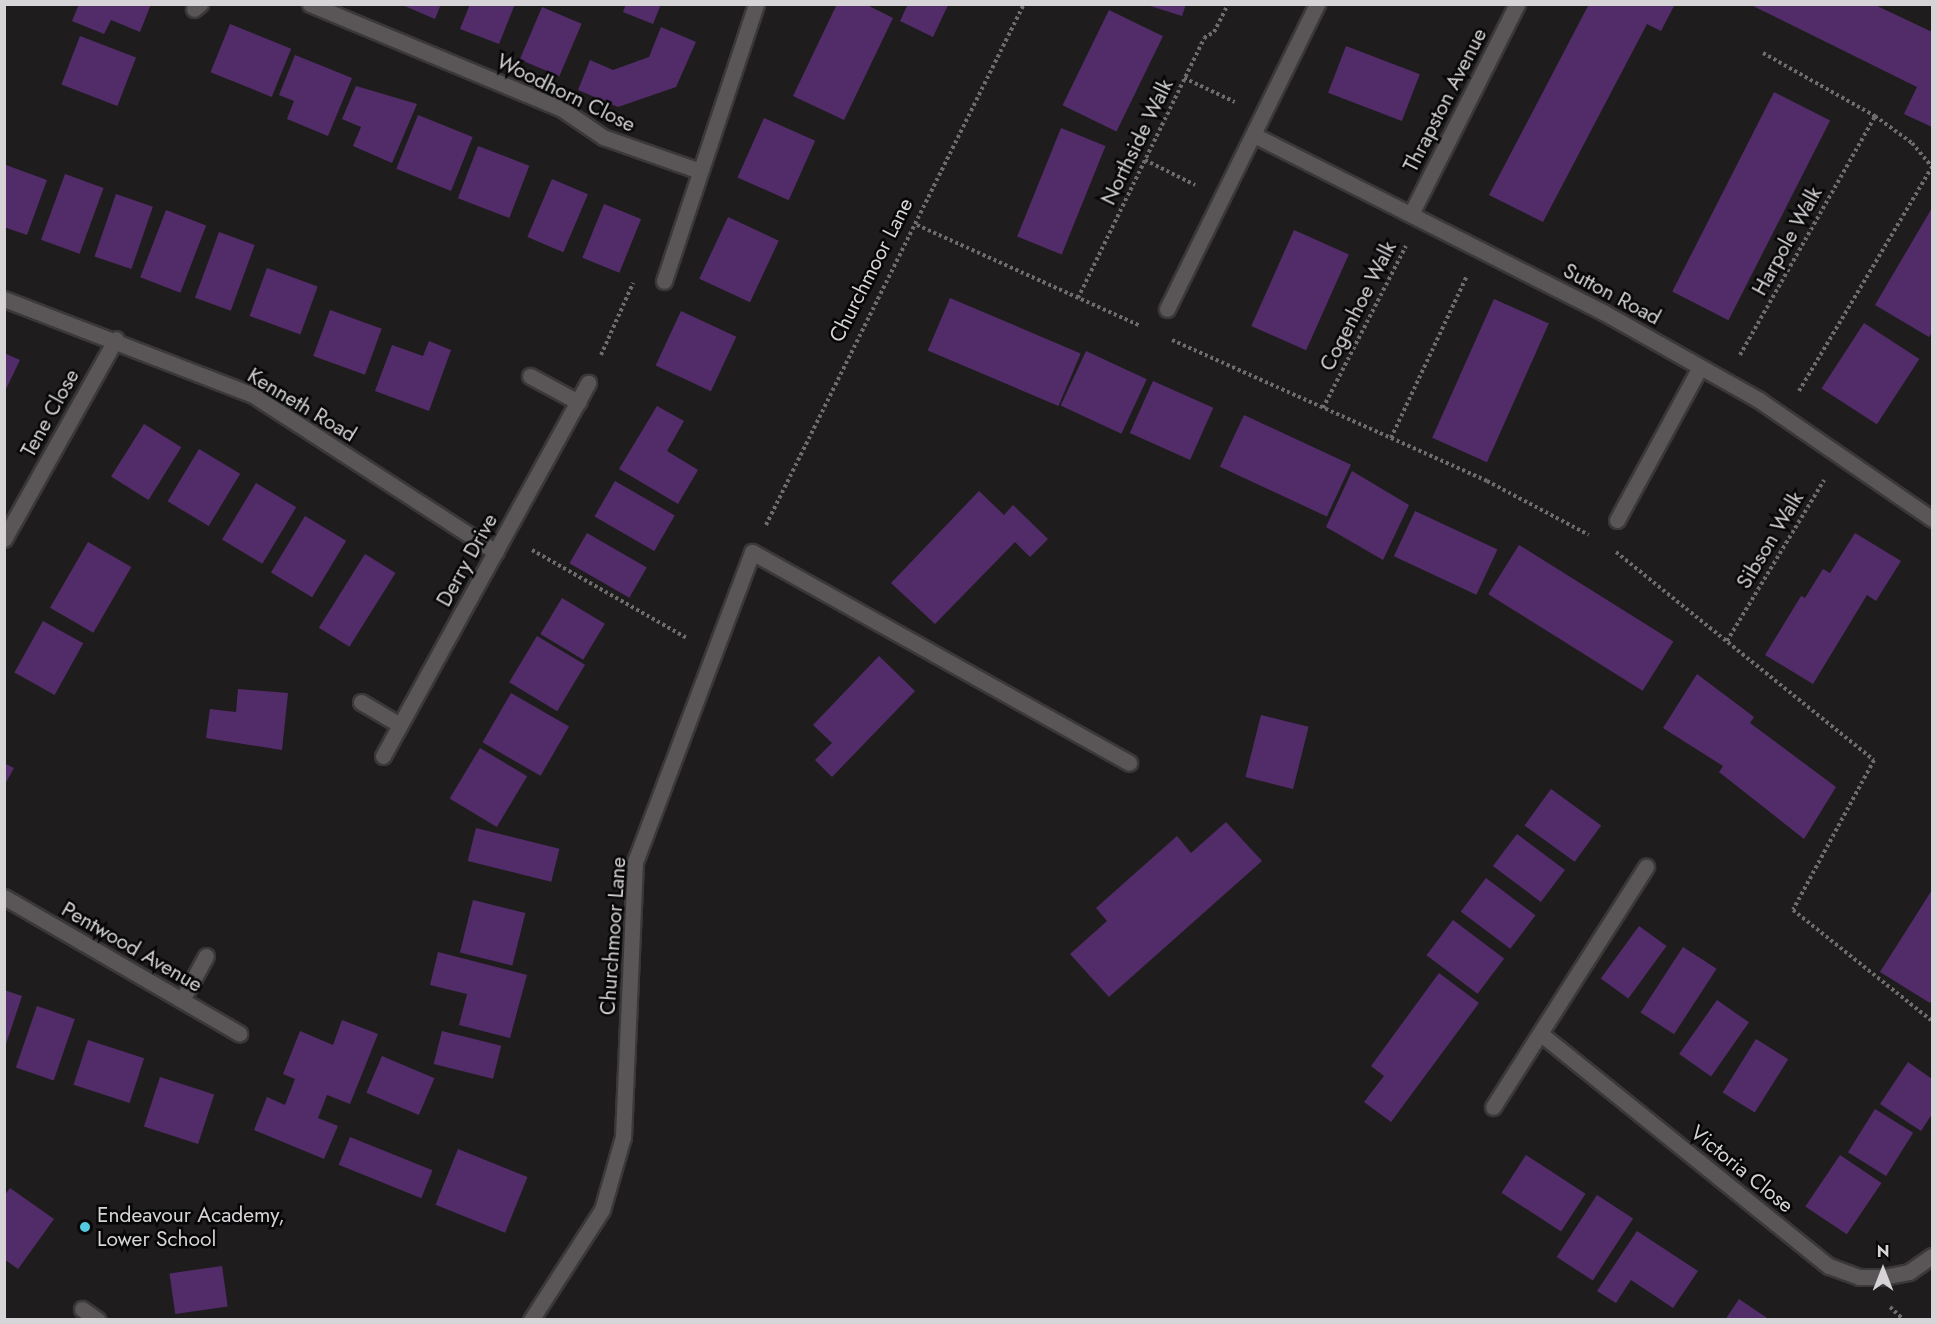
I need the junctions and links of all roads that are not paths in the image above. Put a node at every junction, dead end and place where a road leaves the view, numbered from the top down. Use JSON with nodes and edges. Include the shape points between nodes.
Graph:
{"nodes":[{"id":1,"x":756,"y":4,"type":"edge"},
{"id":2,"x":1317,"y":4,"type":"edge"},
{"id":3,"x":1517,"y":4,"type":"edge"},
{"id":4,"x":311,"y":5,"type":"edge"},
{"id":5,"x":1254,"y":135,"type":"junction"},
{"id":6,"x":697,"y":170,"type":"junction"},
{"id":7,"x":1415,"y":217,"type":"junction"},
{"id":8,"x":664,"y":281,"type":"road end"},
{"id":9,"x":4,"y":299,"type":"edge"},
{"id":10,"x":1167,"y":309,"type":"dead end"},
{"id":11,"x":116,"y":339,"type":"junction"},
{"id":12,"x":1700,"y":367,"type":"junction"},
{"id":13,"x":530,"y":376,"type":"dead end"},
{"id":14,"x":588,"y":384,"type":"road end"},
{"id":15,"x":578,"y":402,"type":"junction"},
{"id":16,"x":1932,"y":519,"type":"edge"},
{"id":17,"x":1617,"y":520,"type":"dead end"},
{"id":18,"x":4,"y":539,"type":"edge"},
{"id":19,"x":496,"y":552,"type":"junction"},
{"id":20,"x":361,"y":702,"type":"dead end"},
{"id":21,"x":400,"y":725,"type":"junction"},
{"id":22,"x":383,"y":756,"type":"dead end"},
{"id":23,"x":1129,"y":763,"type":"dead end"},
{"id":24,"x":1646,"y":867,"type":"dead end"},
{"id":25,"x":4,"y":897,"type":"edge"},
{"id":26,"x":206,"y":956,"type":"dead end"},
{"id":27,"x":182,"y":1000,"type":"junction"},
{"id":28,"x":239,"y":1033,"type":"dead end"},
{"id":29,"x":1541,"y":1034,"type":"junction"},
{"id":30,"x":1493,"y":1107,"type":"dead end"},
{"id":31,"x":1932,"y":1256,"type":"edge"},
{"id":32,"x":82,"y":1309,"type":"dead end"},
{"id":33,"x":98,"y":1320,"type":"edge"},
{"id":34,"x":531,"y":1320,"type":"edge"}],
"edges":[{"from":1,"to":6,"type":"street"},
{"from":2,"to":5,"type":"street"},
{"from":3,"to":7,"type":"street","name":"Thrapston Avenue"},
{"from":4,"to":6,"type":"street","name":"Woodhorn Close","via":[[562,109],[603,138]]},
{"from":5,"to":7,"type":"street","name":"Sutton Road"},
{"from":5,"to":10,"type":"street"},
{"from":6,"to":8,"type":"street"},
{"from":7,"to":12,"type":"street","name":"Sutton Road"},
{"from":9,"to":11,"type":"street","name":"Kenneth Road"},
{"from":11,"to":18,"type":"street","name":"Tene Close"},
{"from":11,"to":19,"type":"street","name":"Kenneth Road","via":[[253,395]]},
{"from":12,"to":16,"type":"street","name":"Sutton Road","via":[[1783,417]]},
{"from":12,"to":17,"type":"street"},
{"from":13,"to":15,"type":"street"},
{"from":14,"to":15,"type":"street","name":"Derry Drive"},
{"from":15,"to":19,"type":"street","name":"Derry Drive"},
{"from":19,"to":21,"type":"street","name":"Derry Drive"},
{"from":20,"to":21,"type":"street"},
{"from":21,"to":22,"type":"street","name":"Derry Drive"},
{"from":23,"to":34,"type":"street","name":"Churchmoor Lane","via":[[752,552],[636,862],[623,1137],[602,1210]]},
{"from":24,"to":29,"type":"street"},
{"from":25,"to":27,"type":"street","name":"Pentwood Avenue"},
{"from":26,"to":27,"type":"street"},
{"from":27,"to":28,"type":"street","name":"Pentwood Avenue"},
{"from":29,"to":30,"type":"street"},
{"from":29,"to":31,"type":"street","name":"Victoria Close","via":[[1829,1266],[1859,1277],[1883,1277],[1909,1272]]},
{"from":32,"to":33,"type":"street"}]}
